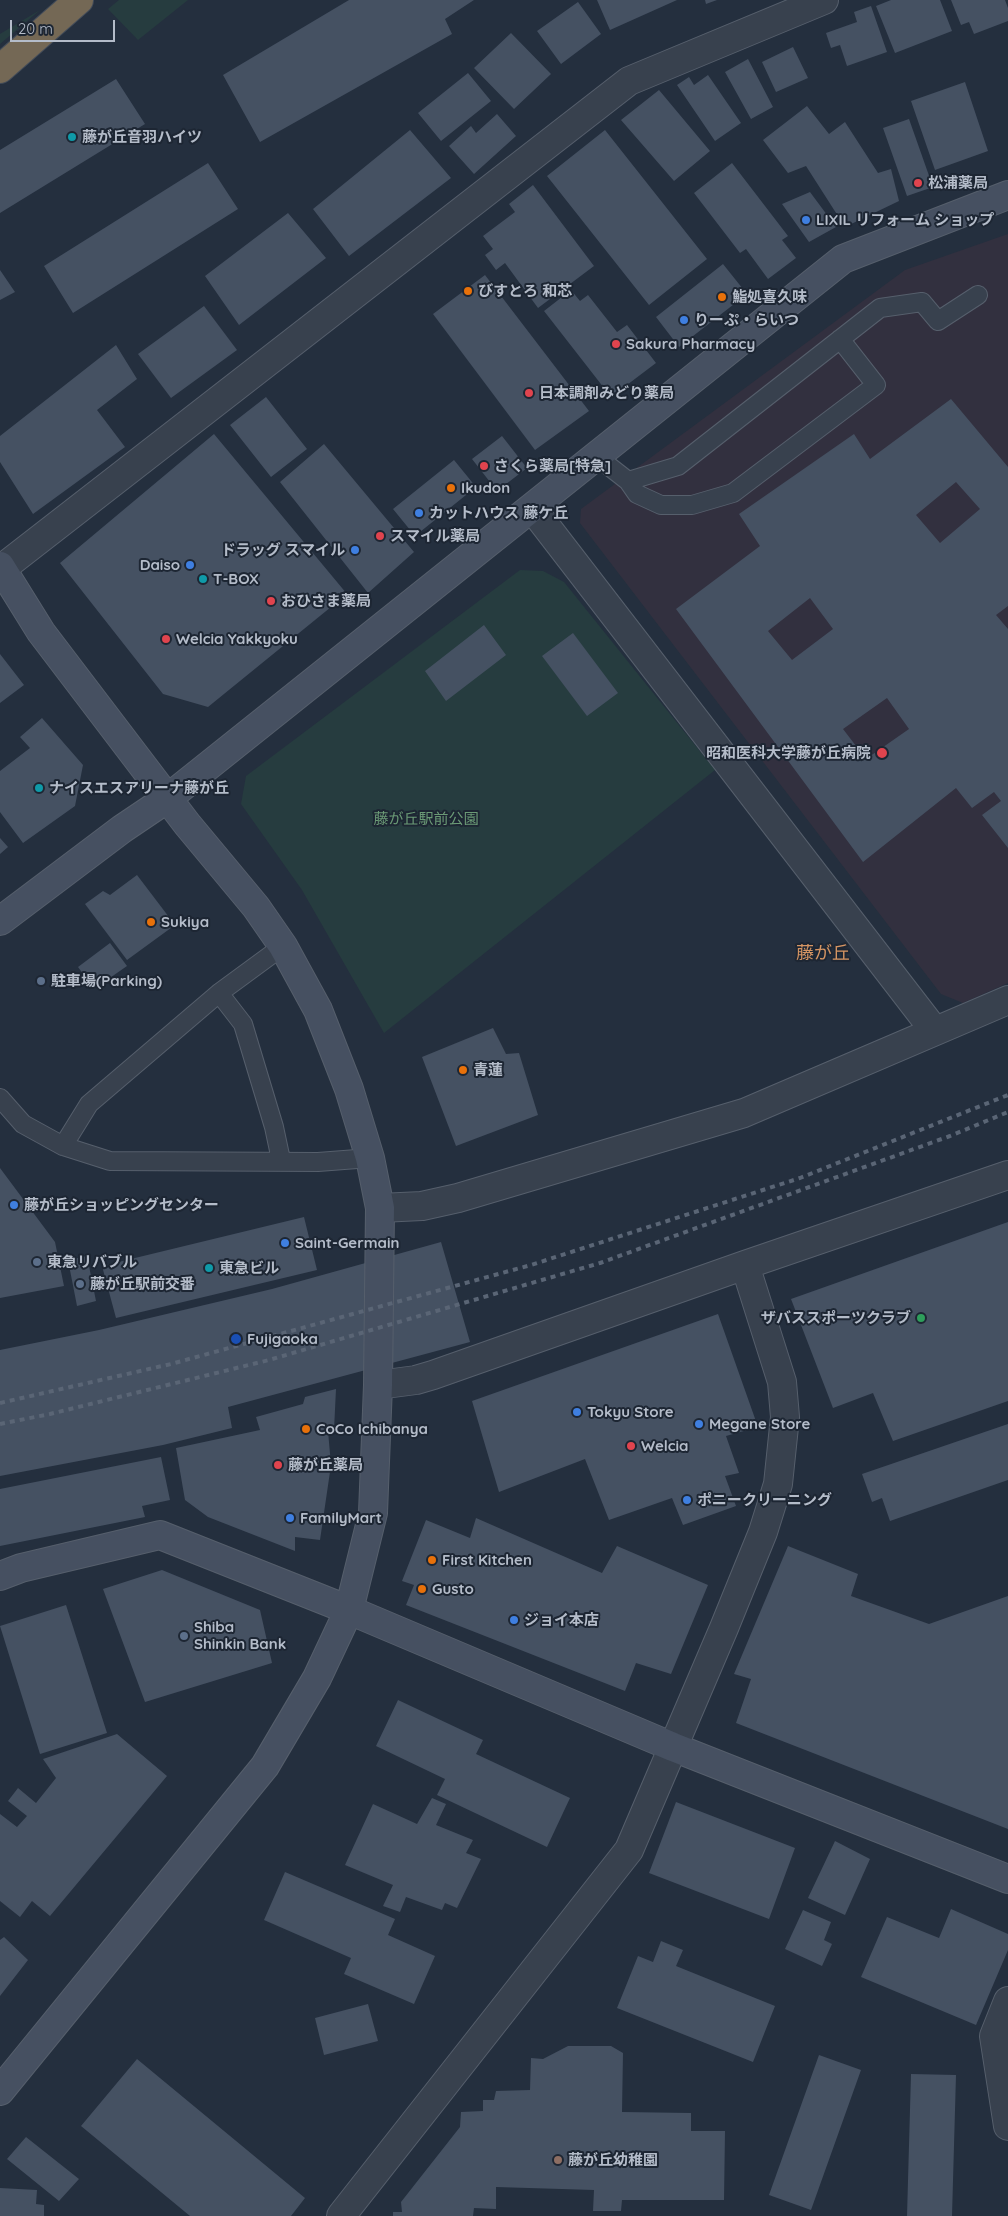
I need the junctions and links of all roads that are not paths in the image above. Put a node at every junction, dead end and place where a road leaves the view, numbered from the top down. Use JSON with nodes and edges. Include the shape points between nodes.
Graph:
{"nodes":[{"id":1,"x":80,"y":0,"type":"edge"},
{"id":2,"x":807,"y":3,"type":"edge"},
{"id":3,"x":0,"y":69,"type":"edge"},
{"id":4,"x":1008,"y":195,"type":"edge"},
{"id":5,"x":978,"y":296,"type":"dead end"},
{"id":6,"x":840,"y":339,"type":"junction"},
{"id":7,"x":596,"y":456,"type":"junction"},
{"id":8,"x":628,"y":481,"type":"junction"},
{"id":9,"x":532,"y":508,"type":"junction"},
{"id":10,"x":0,"y":568,"type":"edge"},
{"id":11,"x":168,"y":798,"type":"junction"},
{"id":12,"x":0,"y":921,"type":"edge"},
{"id":13,"x":283,"y":946,"type":"junction"},
{"id":14,"x":219,"y":993,"type":"junction"},
{"id":15,"x":1008,"y":1000,"type":"edge"},
{"id":16,"x":934,"y":1030,"type":"junction"},
{"id":17,"x":0,"y":1098,"type":"edge"},
{"id":18,"x":63,"y":1146,"type":"junction"},
{"id":19,"x":370,"y":1158,"type":"junction"},
{"id":20,"x":280,"y":1160,"type":"junction"},
{"id":21,"x":1008,"y":1175,"type":"edge"},
{"id":22,"x":380,"y":1208,"type":"junction"},
{"id":23,"x":745,"y":1265,"type":"junction"},
{"id":24,"x":378,"y":1385,"type":"junction"},
{"id":25,"x":0,"y":1576,"type":"edge"},
{"id":26,"x":350,"y":1610,"type":"junction"},
{"id":27,"x":673,"y":1747,"type":"junction"},
{"id":28,"x":1008,"y":1879,"type":"edge"},
{"id":29,"x":1008,"y":2001,"type":"edge"},
{"id":30,"x":0,"y":2091,"type":"edge"},
{"id":31,"x":1008,"y":2126,"type":"edge"},
{"id":32,"x":341,"y":2216,"type":"edge"}],
"edges":[{"from":1,"to":3,"type":"highway"},
{"from":2,"to":10,"type":"street","via":[[629,81]]},
{"from":4,"to":7,"type":"street","via":[[843,259]]},
{"from":5,"to":6,"type":"lane","via":[[938,321],[922,302],[880,308]]},
{"from":6,"to":8,"type":"lane","via":[[678,466]]},
{"from":6,"to":8,"type":"lane","via":[[876,385],[733,493],[692,505],[661,505],[636,494]]},
{"from":7,"to":8,"type":"lane"},
{"from":7,"to":9,"type":"street"},
{"from":9,"to":11,"type":"street"},
{"from":9,"to":16,"type":"street"},
{"from":10,"to":11,"type":"street","via":[[42,632]]},
{"from":11,"to":12,"type":"street"},
{"from":11,"to":13,"type":"street","via":[[256,907]]},
{"from":13,"to":14,"type":"lane"},
{"from":13,"to":19,"type":"street","via":[[318,1010]]},
{"from":14,"to":18,"type":"lane","via":[[88,1104]]},
{"from":14,"to":20,"type":"lane","via":[[243,1024],[274,1127]]},
{"from":15,"to":16,"type":"street"},
{"from":16,"to":22,"type":"street","via":[[744,1113],[458,1198],[422,1206]]},
{"from":17,"to":18,"type":"lane","via":[[23,1124]]},
{"from":18,"to":20,"type":"lane","via":[[110,1161]]},
{"from":19,"to":20,"type":"lane","via":[[318,1162]]},
{"from":19,"to":22,"type":"street"},
{"from":21,"to":23,"type":"street"},
{"from":22,"to":24,"type":"street"},
{"from":23,"to":24,"type":"street","via":[[433,1375]]},
{"from":23,"to":27,"type":"street","via":[[782,1382],[785,1417],[778,1484],[728,1619]]},
{"from":24,"to":26,"type":"street","via":[[373,1513]]},
{"from":25,"to":26,"type":"street","via":[[160,1535]]},
{"from":26,"to":27,"type":"street"},
{"from":26,"to":30,"type":"street","via":[[317,1678],[265,1766]]},
{"from":27,"to":28,"type":"street"},
{"from":27,"to":32,"type":"street","via":[[629,1850]]},
{"from":29,"to":31,"type":"street","via":[[994,2036]]}]}
